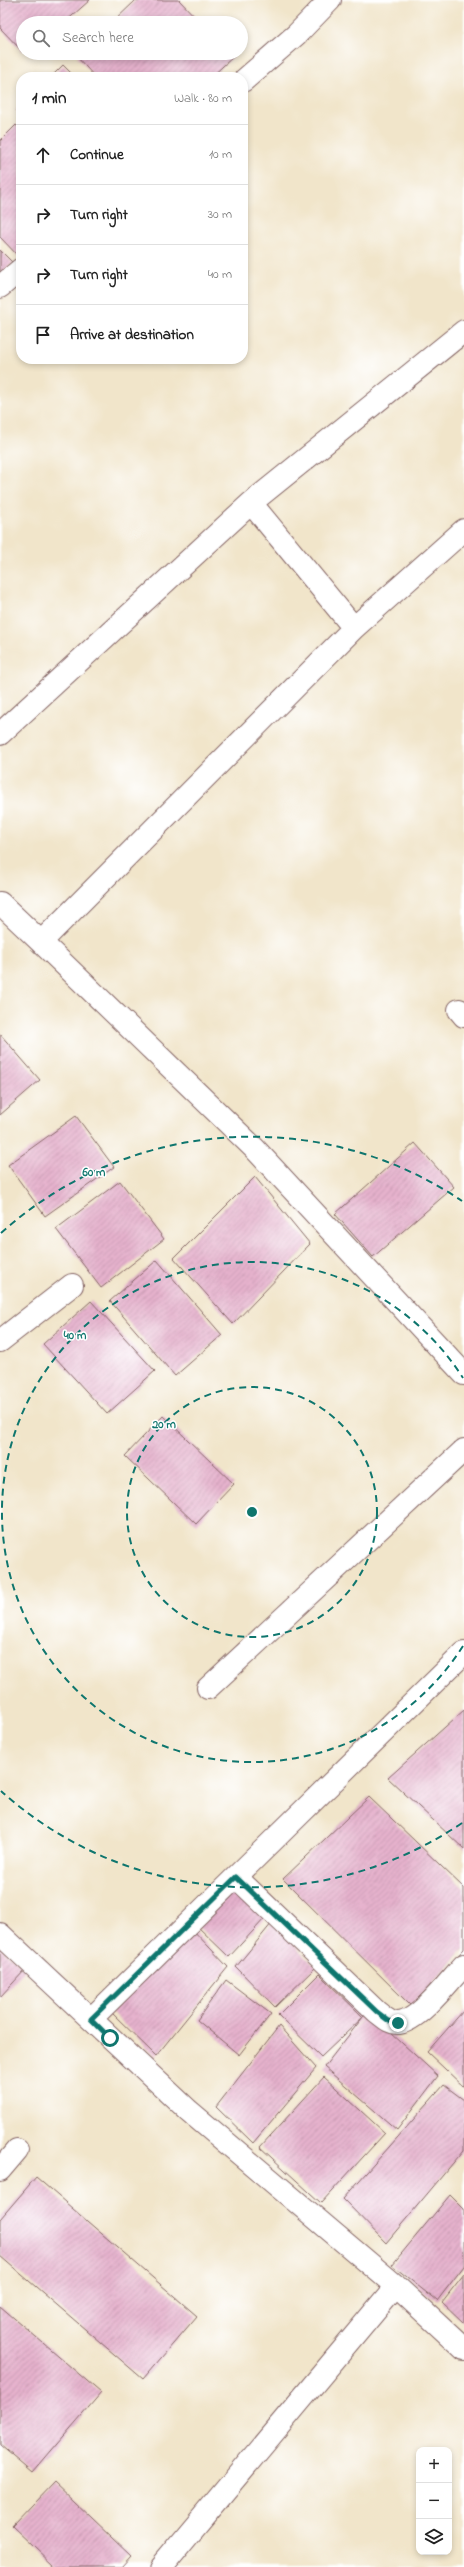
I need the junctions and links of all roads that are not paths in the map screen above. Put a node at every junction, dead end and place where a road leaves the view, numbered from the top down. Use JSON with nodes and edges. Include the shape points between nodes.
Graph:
{"nodes":[{"id":1,"x":330,"y":0,"type":"edge"},
{"id":2,"x":248,"y":76,"type":"edge"},
{"id":3,"x":16,"y":273,"type":"edge"},
{"id":4,"x":0,"y":287,"type":"edge"},
{"id":5,"x":464,"y":331,"type":"edge"},
{"id":6,"x":251,"y":503,"type":"junction"},
{"id":7,"x":464,"y":530,"type":"edge"},
{"id":8,"x":354,"y":628,"type":"junction"},
{"id":9,"x":0,"y":734,"type":"edge"},
{"id":10,"x":0,"y":903,"type":"edge"},
{"id":11,"x":41,"y":942,"type":"junction"},
{"id":12,"x":72,"y":1285,"type":"dead end"},
{"id":13,"x":0,"y":1341,"type":"edge"},
{"id":14,"x":464,"y":1374,"type":"edge"},
{"id":15,"x":464,"y":1450,"type":"edge"},
{"id":16,"x":464,"y":1653,"type":"edge"},
{"id":17,"x":208,"y":1688,"type":"dead end"},
{"id":18,"x":236,"y":1877,"type":"junction"},
{"id":19,"x":0,"y":1934,"type":"edge"},
{"id":20,"x":464,"y":1965,"type":"edge"},
{"id":21,"x":91,"y":2019,"type":"junction"},
{"id":22,"x":17,"y":2150,"type":"dead end"},
{"id":23,"x":0,"y":2170,"type":"edge"},
{"id":24,"x":396,"y":2286,"type":"junction"},
{"id":25,"x":464,"y":2349,"type":"edge"},
{"id":26,"x":161,"y":2567,"type":"edge"}],
"edges":[{"from":1,"to":2,"type":"street","via":[[297,34]]},
{"from":3,"to":4,"type":"street"},
{"from":5,"to":6,"type":"street"},
{"from":6,"to":8,"type":"street"},
{"from":6,"to":9,"type":"street"},
{"from":7,"to":8,"type":"street"},
{"from":8,"to":11,"type":"street"},
{"from":10,"to":11,"type":"street"},
{"from":11,"to":14,"type":"street","via":[[255,1150]]},
{"from":12,"to":13,"type":"street"},
{"from":15,"to":17,"type":"street"},
{"from":16,"to":18,"type":"street"},
{"from":18,"to":20,"type":"street","via":[[389,2021],[398,2023],[415,2016]]},
{"from":18,"to":21,"type":"street"},
{"from":19,"to":21,"type":"street"},
{"from":21,"to":24,"type":"street","via":[[189,2111]]},
{"from":22,"to":23,"type":"street"},
{"from":24,"to":25,"type":"street"},
{"from":24,"to":26,"type":"street"}]}
